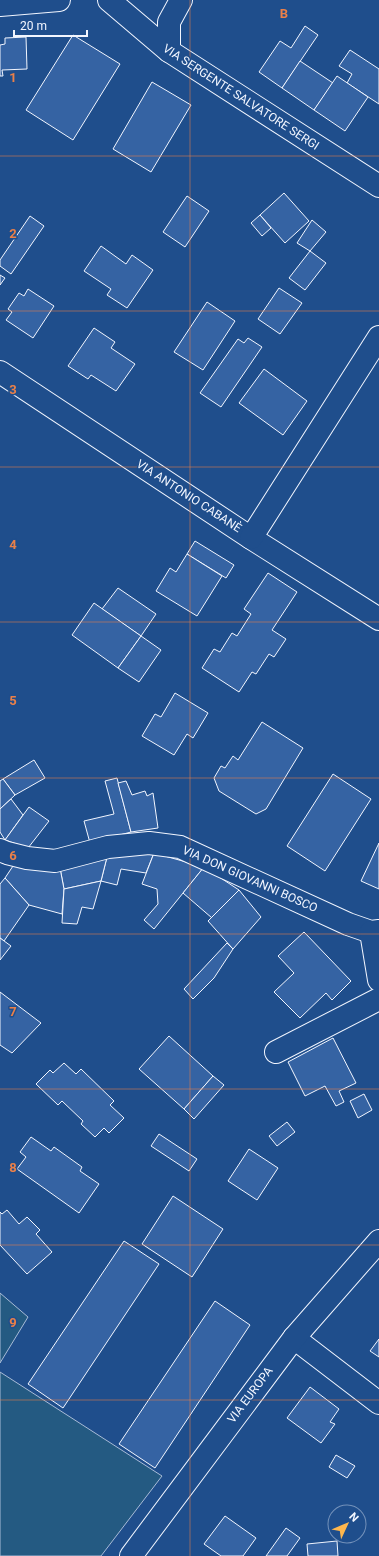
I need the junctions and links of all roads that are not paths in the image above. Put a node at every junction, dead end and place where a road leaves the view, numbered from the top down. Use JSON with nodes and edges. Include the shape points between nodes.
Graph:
{"nodes":[{"id":1,"x":59,"y":0,"type":"edge"},
{"id":2,"x":109,"y":0,"type":"edge"},
{"id":3,"x":181,"y":0,"type":"edge"},
{"id":4,"x":0,"y":5,"type":"edge"},
{"id":5,"x":169,"y":51,"type":"junction"},
{"id":6,"x":379,"y":186,"type":"edge"},
{"id":7,"x":379,"y":337,"type":"edge"},
{"id":8,"x":0,"y":372,"type":"edge"},
{"id":9,"x":251,"y":538,"type":"junction"},
{"id":10,"x":379,"y":620,"type":"edge"},
{"id":11,"x":2,"y":855,"type":"edge"},
{"id":12,"x":375,"y":932,"type":"edge"},
{"id":13,"x":379,"y":980,"type":"edge"},
{"id":14,"x":379,"y":999,"type":"edge"},
{"id":15,"x":276,"y":1052,"type":"dead end"},
{"id":16,"x":379,"y":1241,"type":"edge"},
{"id":17,"x":294,"y":1338,"type":"junction"},
{"id":18,"x":379,"y":1404,"type":"edge"},
{"id":19,"x":131,"y":1556,"type":"edge"}],
"edges":[{"from":1,"to":4,"type":"street"},
{"from":2,"to":5,"type":"street","name":"VIA SERGENTE SALVATORE SERGI"},
{"from":3,"to":5,"type":"street","via":[[169,22]]},
{"from":5,"to":6,"type":"street","name":"VIA SERGENTE SALVATORE SERGI"},
{"from":7,"to":9,"type":"street"},
{"from":8,"to":9,"type":"street","name":"VIA ANTONIO CABANÈ"},
{"from":9,"to":10,"type":"street","name":"VIA ANTONIO CABANÈ"},
{"from":11,"to":12,"type":"street","name":"VIA DON GIOVANNI BOSCO","via":[[56,861],[108,847],[149,843],[180,847],[348,924]]},
{"from":12,"to":13,"type":"street"},
{"from":14,"to":15,"type":"street"},
{"from":16,"to":17,"type":"street","name":"VIA EUROPA"},
{"from":17,"to":18,"type":"street"},
{"from":17,"to":19,"type":"street","name":"VIA EUROPA"}]}
